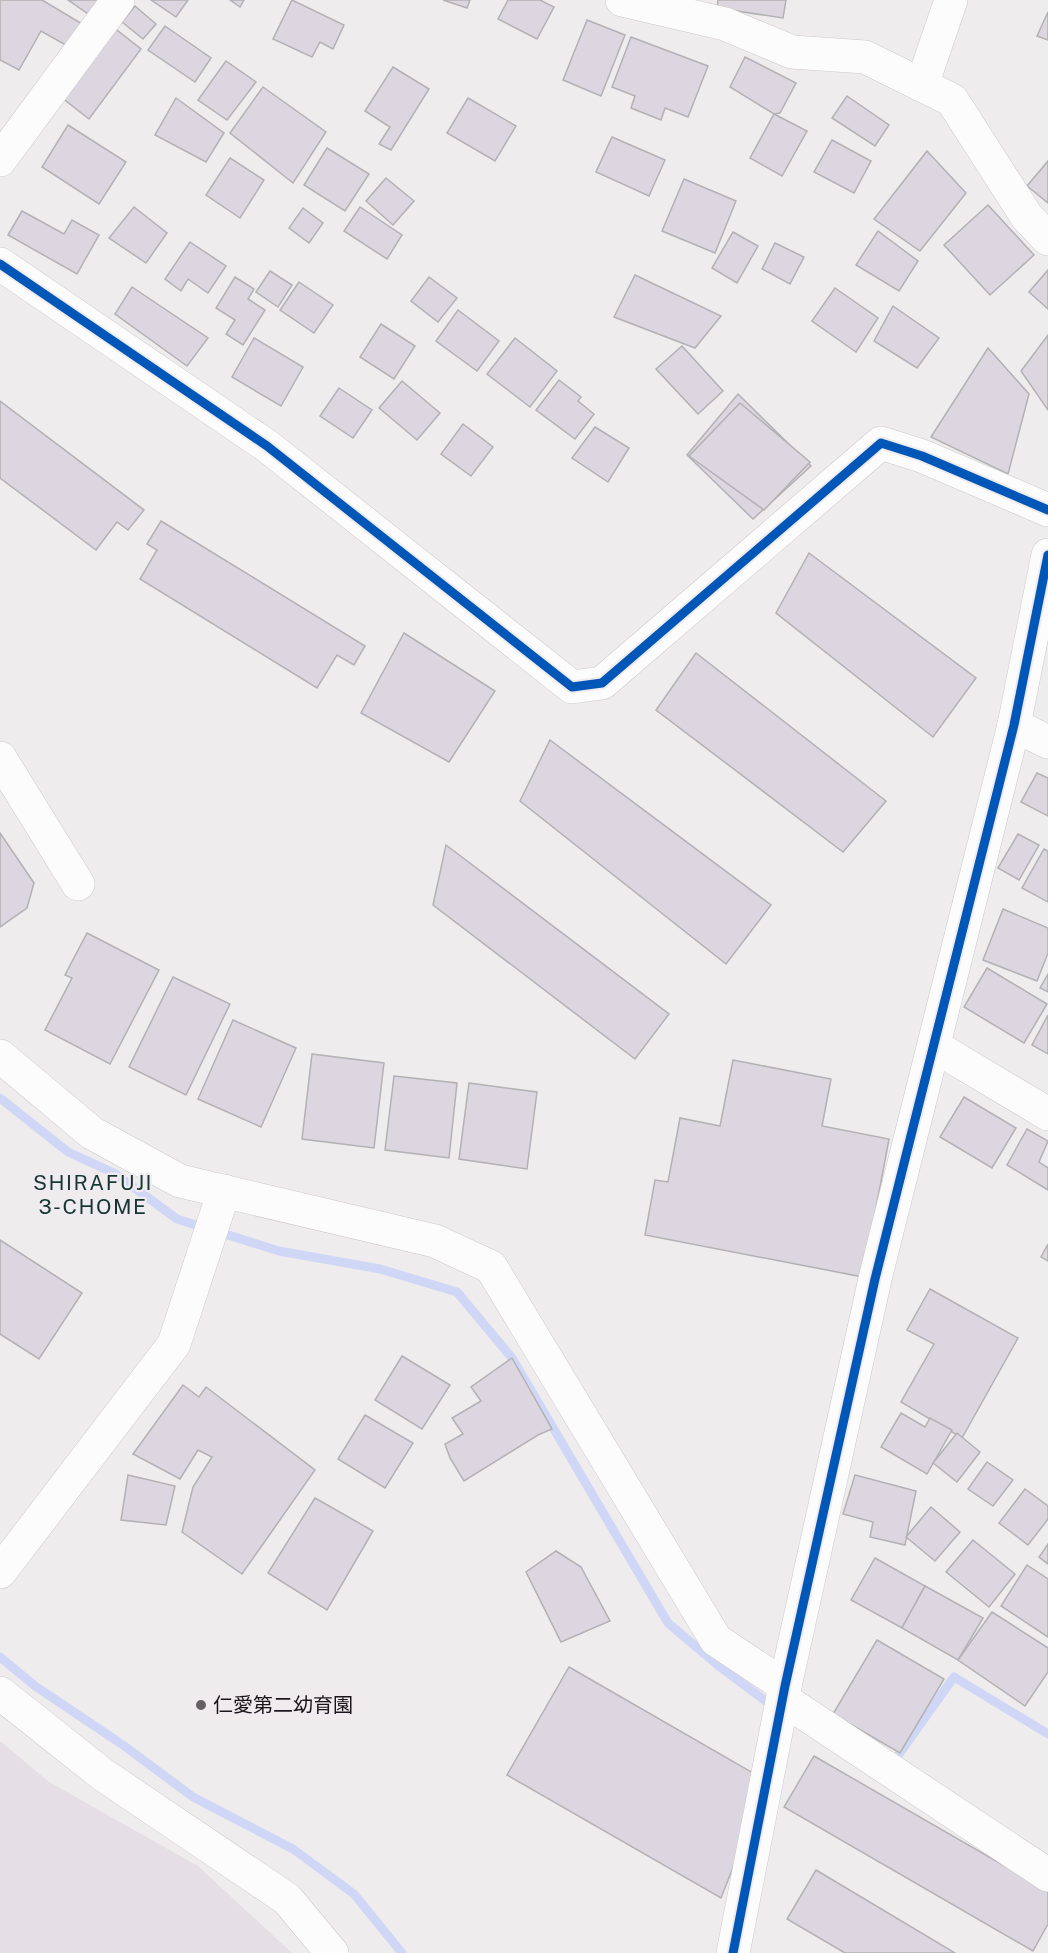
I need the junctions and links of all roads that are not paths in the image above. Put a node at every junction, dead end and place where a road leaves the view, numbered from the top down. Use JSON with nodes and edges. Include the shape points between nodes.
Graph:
{"nodes":[{"id":1,"x":118,"y":0,"type":"edge"},
{"id":2,"x":622,"y":0,"type":"edge"},
{"id":3,"x":951,"y":0,"type":"edge"},
{"id":4,"x":922,"y":85,"type":"junction"},
{"id":5,"x":0,"y":160,"type":"edge"},
{"id":6,"x":1048,"y":239,"type":"edge"},
{"id":7,"x":0,"y":264,"type":"edge"},
{"id":8,"x":1048,"y":510,"type":"edge"},
{"id":9,"x":1048,"y":555,"type":"edge"},
{"id":10,"x":1014,"y":725,"type":"junction"},
{"id":11,"x":1048,"y":742,"type":"edge"},
{"id":12,"x":0,"y":758,"type":"edge"},
{"id":13,"x":78,"y":884,"type":"dead end"},
{"id":14,"x":934,"y":1046,"type":"junction"},
{"id":15,"x":0,"y":1056,"type":"edge"},
{"id":16,"x":1048,"y":1114,"type":"edge"},
{"id":17,"x":224,"y":1191,"type":"junction"},
{"id":18,"x":0,"y":1572,"type":"edge"},
{"id":19,"x":784,"y":1692,"type":"junction"},
{"id":20,"x":0,"y":1693,"type":"edge"},
{"id":21,"x":1048,"y":1875,"type":"edge"},
{"id":22,"x":332,"y":1953,"type":"edge"},
{"id":23,"x":733,"y":1953,"type":"edge"}],
"edges":[{"from":1,"to":5,"type":"street"},
{"from":2,"to":4,"type":"street","via":[[725,24],[792,52],[866,57]]},
{"from":3,"to":4,"type":"street"},
{"from":4,"to":6,"type":"street","via":[[952,100],[1027,218]]},
{"from":7,"to":8,"type":"street","via":[[267,446],[572,687],[602,683],[881,443],[922,456]]},
{"from":9,"to":10,"type":"street"},
{"from":10,"to":11,"type":"street"},
{"from":10,"to":14,"type":"street"},
{"from":12,"to":13,"type":"street"},
{"from":14,"to":16,"type":"street"},
{"from":14,"to":19,"type":"street","via":[[876,1279]]},
{"from":15,"to":17,"type":"street","via":[[92,1133],[180,1181]]},
{"from":17,"to":18,"type":"street","via":[[174,1344]]},
{"from":17,"to":19,"type":"street","via":[[435,1241],[491,1267],[716,1640]]},
{"from":19,"to":21,"type":"street"},
{"from":19,"to":23,"type":"street"},
{"from":20,"to":22,"type":"street","via":[[102,1774],[287,1899]]}]}
